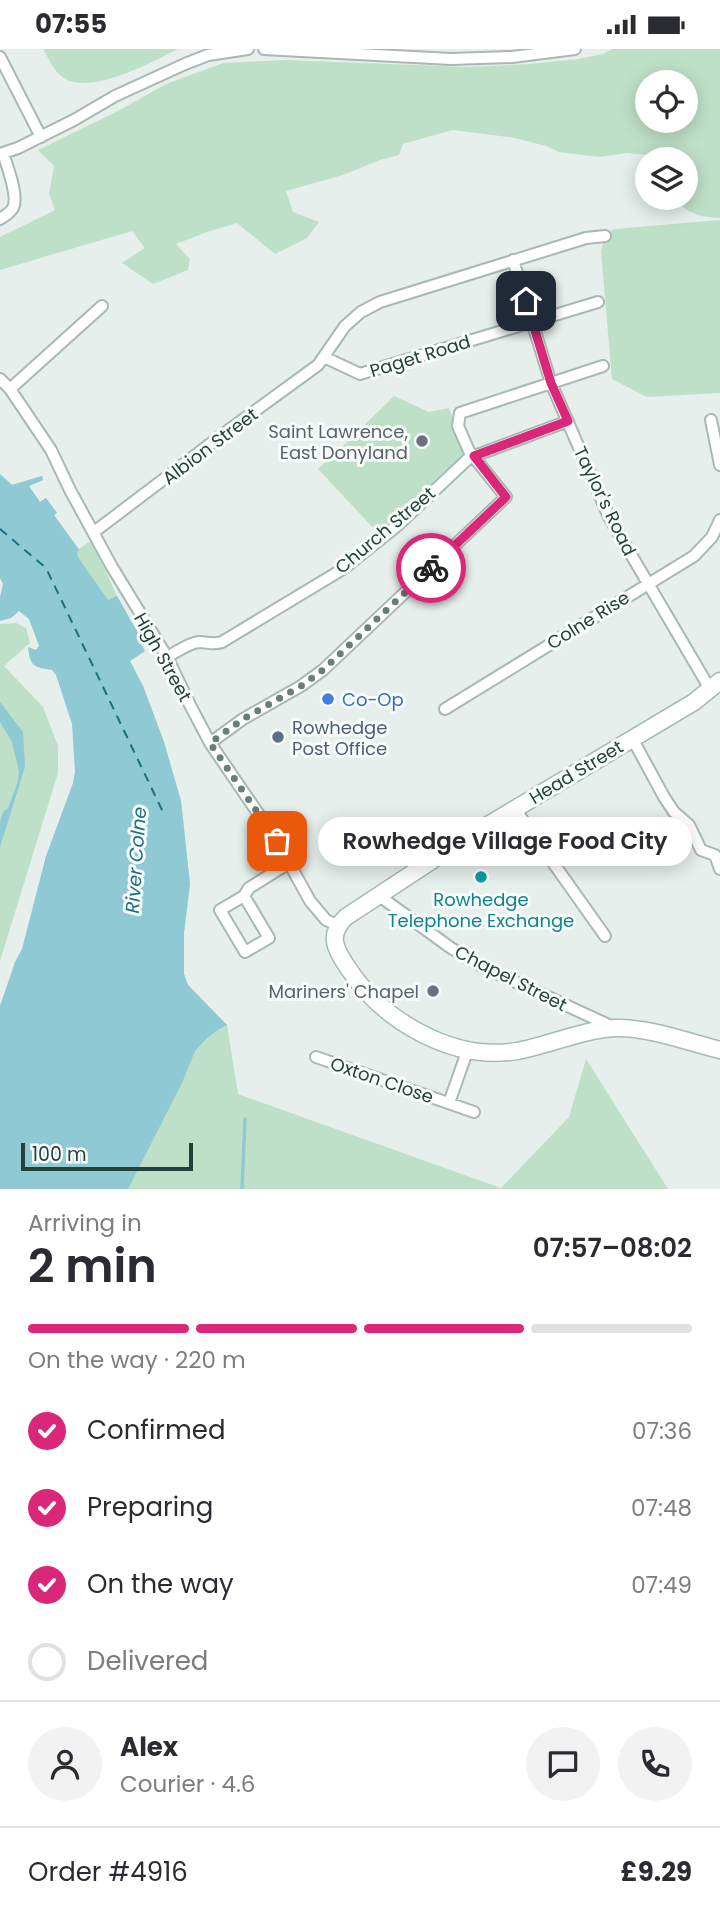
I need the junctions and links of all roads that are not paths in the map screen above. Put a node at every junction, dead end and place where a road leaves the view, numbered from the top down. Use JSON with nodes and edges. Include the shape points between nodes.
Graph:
{"nodes":[{"id":1,"x":248,"y":49,"type":"edge"},
{"id":2,"x":264,"y":49,"type":"edge"},
{"id":3,"x":575,"y":49,"type":"edge"},
{"id":4,"x":0,"y":57,"type":"edge"},
{"id":5,"x":41,"y":137,"type":"junction"},
{"id":6,"x":1,"y":154,"type":"edge"},
{"id":7,"x":0,"y":219,"type":"edge"},
{"id":8,"x":605,"y":236,"type":"dead end"},
{"id":9,"x":513,"y":260,"type":"junction"},
{"id":10,"x":598,"y":302,"type":"dead end"},
{"id":11,"x":102,"y":306,"type":"dead end"},
{"id":12,"x":532,"y":322,"type":"junction"},
{"id":13,"x":324,"y":357,"type":"junction"},
{"id":14,"x":603,"y":366,"type":"dead end"},
{"id":15,"x":0,"y":379,"type":"edge"},
{"id":16,"x":551,"y":383,"type":"junction"},
{"id":17,"x":10,"y":389,"type":"junction"},
{"id":18,"x":711,"y":420,"type":"dead end"},
{"id":19,"x":568,"y":421,"type":"junction"},
{"id":20,"x":474,"y":456,"type":"junction"},
{"id":21,"x":720,"y":465,"type":"edge"},
{"id":22,"x":720,"y":520,"type":"edge"},
{"id":23,"x":94,"y":532,"type":"junction"},
{"id":24,"x":648,"y":583,"type":"junction"},
{"id":25,"x":167,"y":657,"type":"junction"},
{"id":26,"x":715,"y":685,"type":"edge"},
{"id":27,"x":445,"y":709,"type":"dead end"},
{"id":28,"x":632,"y":738,"type":"junction"},
{"id":29,"x":210,"y":743,"type":"junction"},
{"id":30,"x":514,"y":809,"type":"junction"},
{"id":31,"x":289,"y":863,"type":"junction"},
{"id":32,"x":720,"y":869,"type":"edge"},
{"id":33,"x":378,"y":895,"type":"junction"},
{"id":34,"x":244,"y":896,"type":"junction"},
{"id":35,"x":337,"y":925,"type":"junction"},
{"id":36,"x":605,"y":936,"type":"dead end"},
{"id":37,"x":615,"y":1028,"type":"junction"},
{"id":38,"x":468,"y":1049,"type":"junction"},
{"id":39,"x":720,"y":1050,"type":"edge"},
{"id":40,"x":316,"y":1057,"type":"dead end"},
{"id":41,"x":449,"y":1103,"type":"junction"},
{"id":42,"x":474,"y":1112,"type":"dead end"}],
"edges":[{"from":1,"to":5,"type":"street","via":[[185,64]]},
{"from":2,"to":3,"type":"street","via":[[451,59]]},
{"from":4,"to":5,"type":"street"},
{"from":5,"to":6,"type":"street"},
{"from":6,"to":7,"type":"street","via":[[15,203]]},
{"from":8,"to":9,"type":"street","name":"Albion Street"},
{"from":9,"to":12,"type":"street","name":"Taylor's Road"},
{"from":9,"to":13,"type":"street","name":"Albion Street","via":[[380,302],[345,326]]},
{"from":10,"to":12,"type":"street","name":"Paget Road"},
{"from":11,"to":17,"type":"street"},
{"from":12,"to":13,"type":"street","name":"Paget Road","via":[[360,374]]},
{"from":12,"to":16,"type":"street","name":"Taylor's Road"},
{"from":13,"to":23,"type":"street","name":"Albion Street"},
{"from":14,"to":16,"type":"street"},
{"from":15,"to":17,"type":"street","name":"High Street"},
{"from":16,"to":19,"type":"street","name":"Taylor's Road"},
{"from":16,"to":20,"type":"street","via":[[460,413],[458,426]]},
{"from":17,"to":23,"type":"street","name":"High Street","via":[[51,450]]},
{"from":18,"to":21,"type":"street"},
{"from":19,"to":20,"type":"street","name":"Church Street"},
{"from":19,"to":24,"type":"street","name":"Taylor's Road","via":[[609,517]]},
{"from":20,"to":25,"type":"street","name":"Church Street","via":[[343,569],[222,642],[199,642]]},
{"from":20,"to":29,"type":"street","via":[[506,497],[323,670]]},
{"from":22,"to":24,"type":"street","name":"Colne Rise","via":[[694,556]]},
{"from":23,"to":25,"type":"street","name":"High Street"},
{"from":24,"to":26,"type":"street","name":"Taylor's Road"},
{"from":24,"to":27,"type":"street","name":"Colne Rise"},
{"from":25,"to":29,"type":"street","name":"High Street"},
{"from":26,"to":28,"type":"street","name":"Head Street"},
{"from":28,"to":30,"type":"street","name":"Head Street"},
{"from":28,"to":32,"type":"street","via":[[674,812],[689,825],[701,850],[715,855]]},
{"from":29,"to":31,"type":"street","name":"High Street"},
{"from":30,"to":33,"type":"street","name":"Head Street"},
{"from":30,"to":36,"type":"street"},
{"from":31,"to":34,"type":"street"},
{"from":31,"to":35,"type":"street","name":"High Street","via":[[320,914]]},
{"from":33,"to":35,"type":"street","name":"Head Street"},
{"from":33,"to":37,"type":"street","name":"Chapel Street","via":[[484,967]]},
{"from":34,"to":34,"type":"street","via":[[269,938],[245,952],[220,910]]},
{"from":35,"to":38,"type":"street","via":[[335,944],[341,958],[368,994],[413,1029]]},
{"from":37,"to":38,"type":"street","via":[[514,1051]]},
{"from":37,"to":39,"type":"street"},
{"from":38,"to":41,"type":"street","name":"Oxton Close"},
{"from":40,"to":41,"type":"street","name":"Oxton Close"},
{"from":41,"to":42,"type":"street","name":"Oxton Close"}]}
